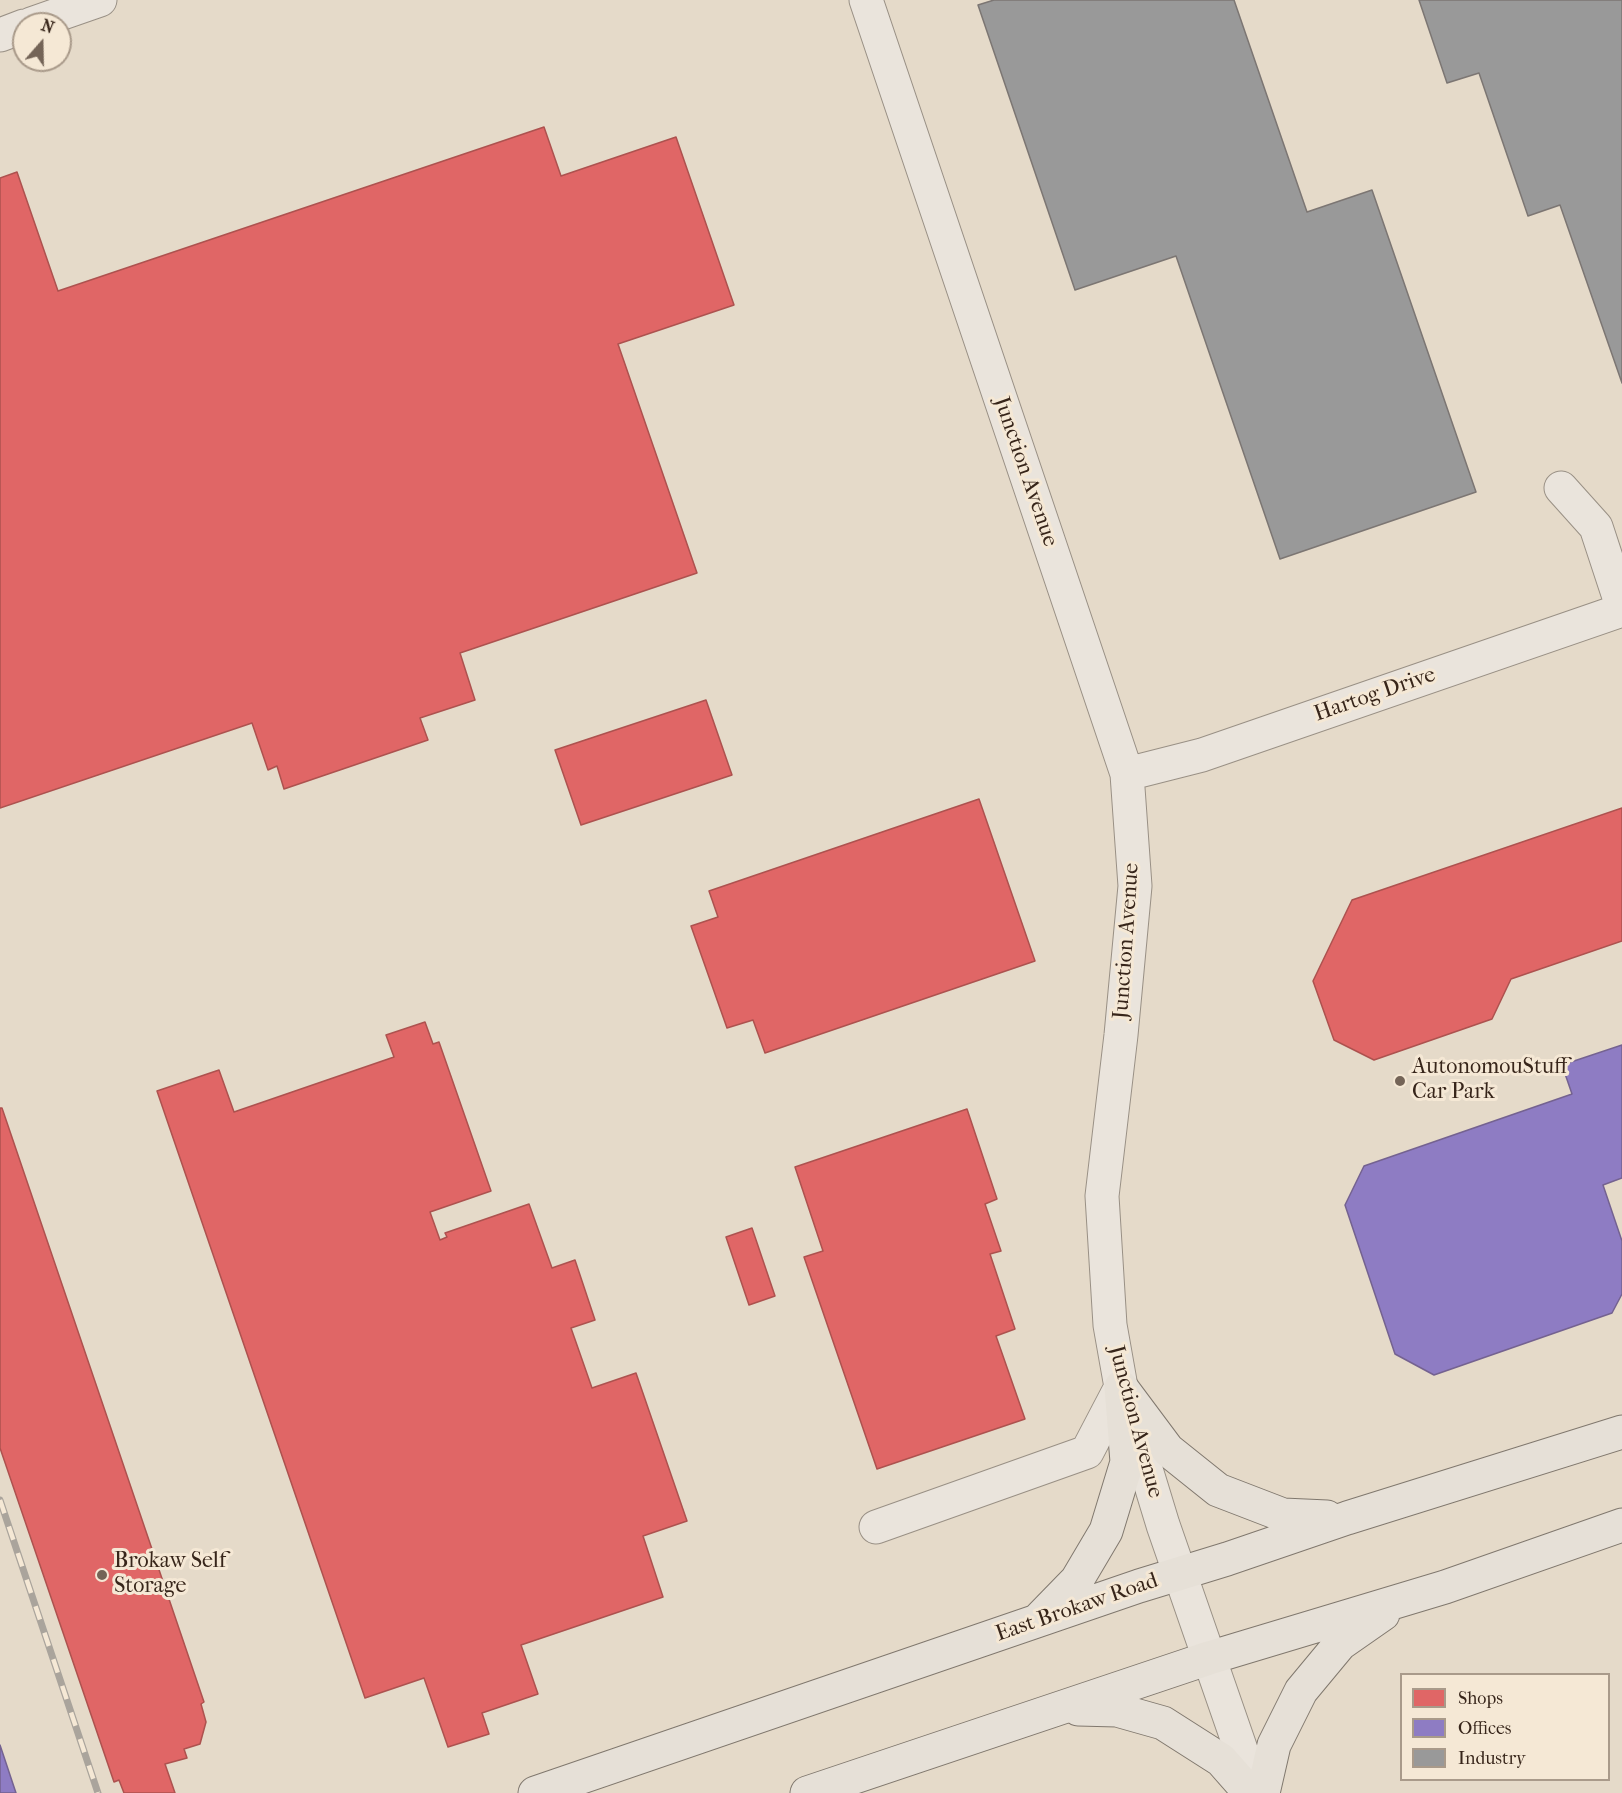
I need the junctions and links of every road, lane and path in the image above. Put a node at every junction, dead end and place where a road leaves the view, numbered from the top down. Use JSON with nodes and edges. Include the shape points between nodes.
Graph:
{"nodes":[{"id":1,"x":100,"y":0,"type":"edge"},
{"id":2,"x":866,"y":0,"type":"edge"},
{"id":3,"x":66,"y":12,"type":"edge"},
{"id":4,"x":1561,"y":488,"type":"dead end"},
{"id":5,"x":1622,"y":606,"type":"edge"},
{"id":6,"x":1622,"y":610,"type":"edge"},
{"id":7,"x":1127,"y":774,"type":"junction"},
{"id":8,"x":1121,"y":1387,"type":"junction"},
{"id":9,"x":1622,"y":1432,"type":"edge"},
{"id":10,"x":1347,"y":1518,"type":"junction"},
{"id":11,"x":1622,"y":1526,"type":"edge"},
{"id":12,"x":876,"y":1527,"type":"dead end"},
{"id":13,"x":1180,"y":1574,"type":"junction"},
{"id":14,"x":1445,"y":1587,"type":"junction"},
{"id":15,"x":1037,"y":1622,"type":"junction"},
{"id":16,"x":1209,"y":1658,"type":"junction"},
{"id":17,"x":1061,"y":1708,"type":"junction"},
{"id":18,"x":535,"y":1793,"type":"edge"},
{"id":19,"x":807,"y":1793,"type":"edge"},
{"id":20,"x":1250,"y":1793,"type":"edge"},
{"id":21,"x":1256,"y":1793,"type":"edge"},
{"id":22,"x":1263,"y":1793,"type":"edge"}],
"edges":[{"from":1,"to":3,"type":"street"},
{"from":2,"to":7,"type":"street","name":"Junction Avenue"},
{"from":4,"to":5,"type":"street","via":[[1596,527]]},
{"from":6,"to":7,"type":"street","name":"Hartog Drive","via":[[1202,755]]},
{"from":7,"to":8,"type":"street","name":"Junction Avenue","via":[[1135,886],[1102,1196],[1110,1325]]},
{"from":8,"to":10,"type":"main road","via":[[1168,1450],[1218,1490],[1283,1515]]},
{"from":8,"to":12,"type":"street","via":[[1087,1452]]},
{"from":8,"to":13,"type":"street","name":"Junction Avenue"},
{"from":8,"to":15,"type":"main road","via":[[1127,1462],[1106,1531],[1077,1580]]},
{"from":9,"to":10,"type":"main road","name":"East Brokaw Road"},
{"from":10,"to":13,"type":"main road","name":"East Brokaw Road"},
{"from":11,"to":14,"type":"main road"},
{"from":13,"to":15,"type":"main road","name":"East Brokaw Road"},
{"from":13,"to":16,"type":"street","name":"Junction Avenue"},
{"from":14,"to":16,"type":"main road"},
{"from":14,"to":22,"type":"main road","via":[[1389,1610],[1340,1644],[1300,1691],[1274,1745]]},
{"from":15,"to":18,"type":"main road","name":"East Brokaw Road"},
{"from":16,"to":17,"type":"main road"},
{"from":16,"to":21,"type":"street","name":"Junction Avenue"},
{"from":17,"to":19,"type":"main road"},
{"from":17,"to":20,"type":"main road","via":[[1117,1710],[1163,1723],[1221,1760]]}]}
